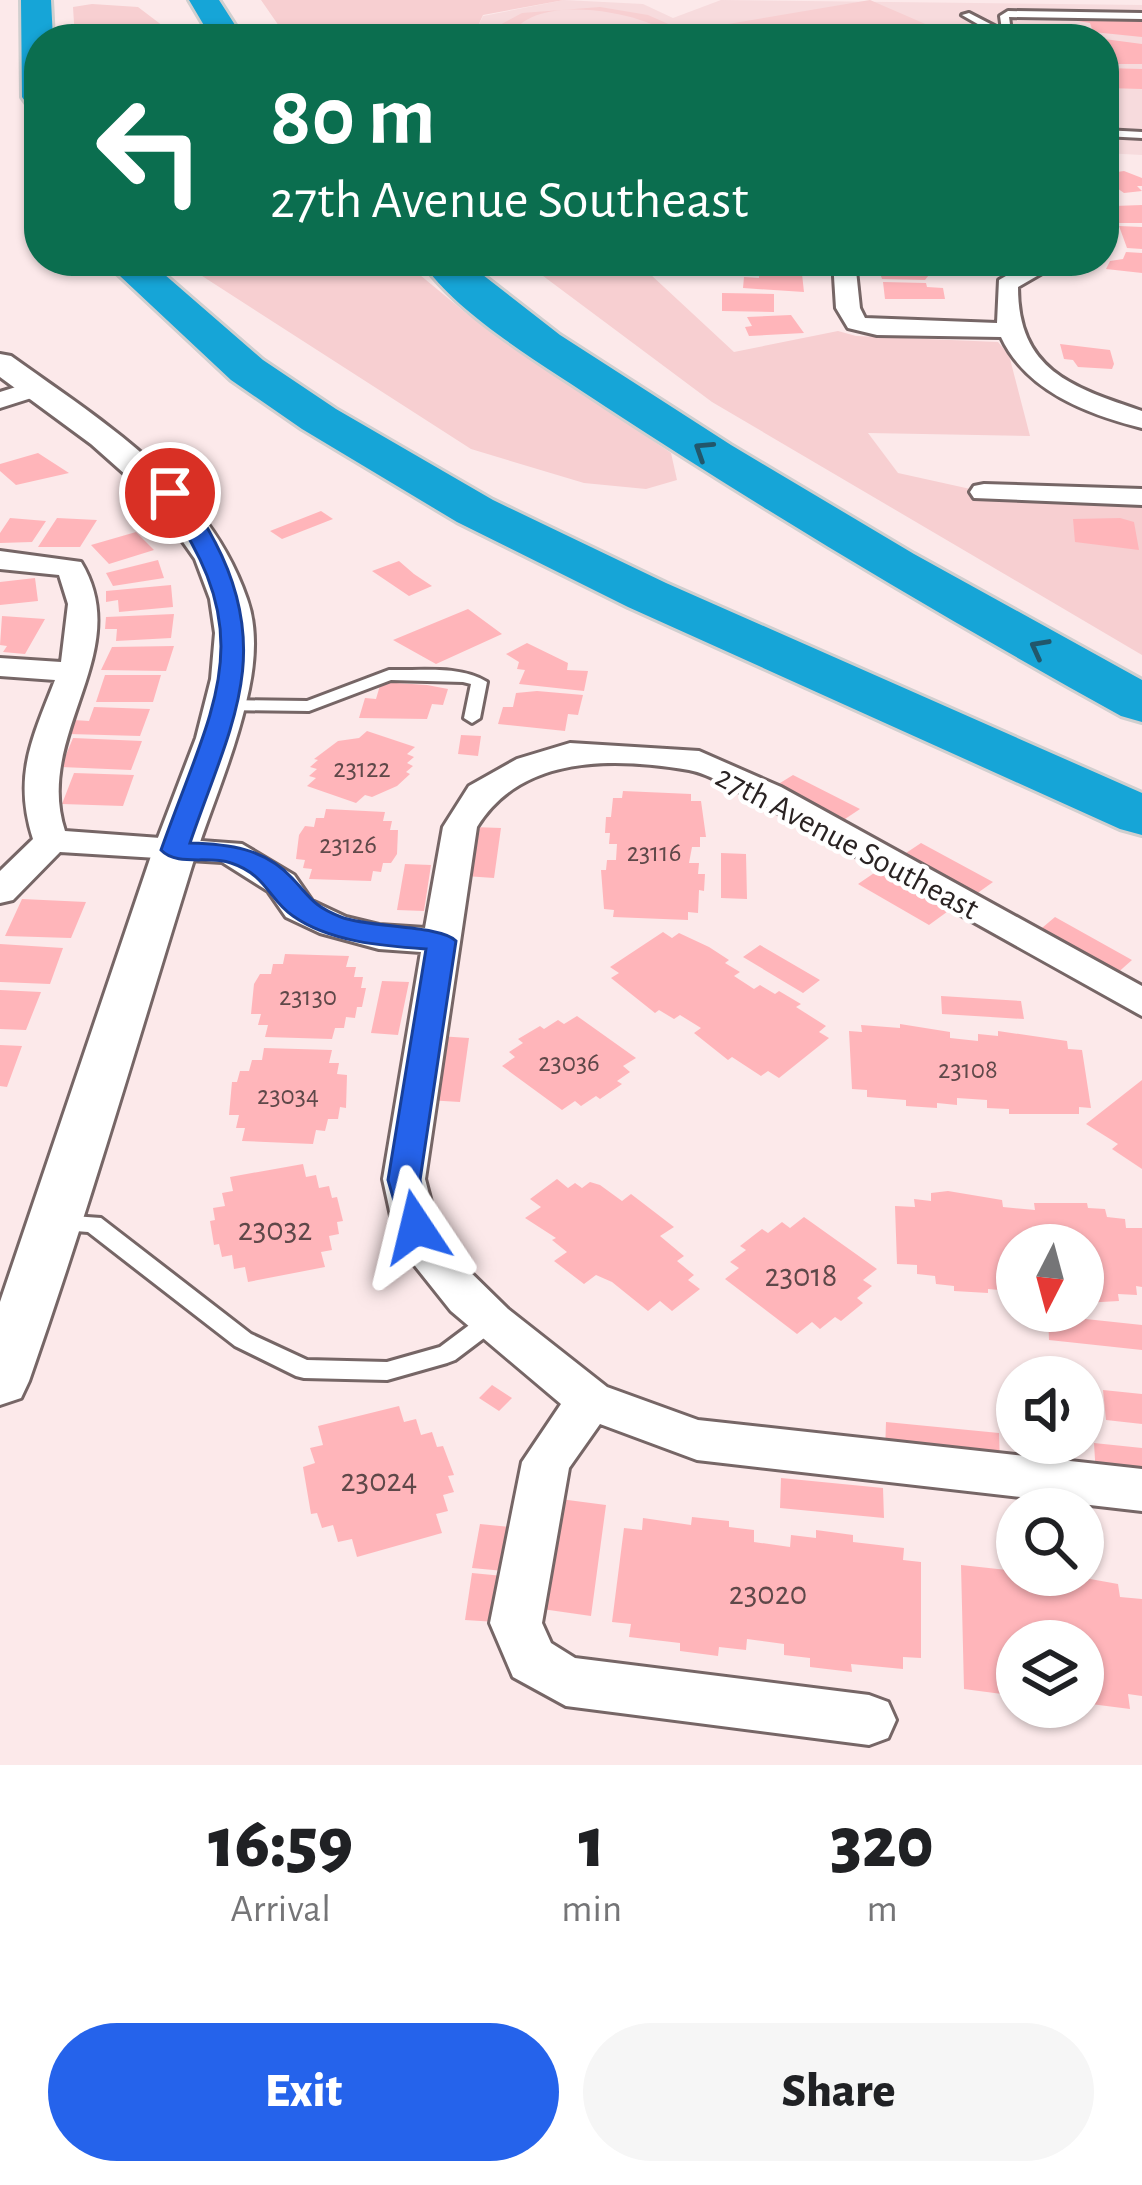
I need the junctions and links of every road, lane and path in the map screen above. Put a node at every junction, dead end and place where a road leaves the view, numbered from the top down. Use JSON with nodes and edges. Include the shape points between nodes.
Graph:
{"nodes":[{"id":1,"x":966,"y":15,"type":"dead end"},
{"id":2,"x":1142,"y":16,"type":"edge"},
{"id":3,"x":982,"y":24,"type":"edge"},
{"id":4,"x":1005,"y":24,"type":"edge"},
{"id":5,"x":141,"y":276,"type":"edge"},
{"id":6,"x":169,"y":276,"type":"edge"},
{"id":7,"x":460,"y":276,"type":"edge"},
{"id":8,"x":845,"y":276,"type":"edge"},
{"id":9,"x":1017,"y":276,"type":"edge"},
{"id":10,"x":1012,"y":330,"type":"junction"},
{"id":11,"x":0,"y":363,"type":"edge"},
{"id":12,"x":35,"y":389,"type":"junction"},
{"id":13,"x":0,"y":400,"type":"edge"},
{"id":14,"x":1142,"y":420,"type":"edge"},
{"id":15,"x":984,"y":492,"type":"dead end"},
{"id":16,"x":1142,"y":497,"type":"edge"},
{"id":17,"x":0,"y":560,"type":"edge"},
{"id":18,"x":0,"y":668,"type":"edge"},
{"id":19,"x":70,"y":672,"type":"junction"},
{"id":20,"x":1142,"y":704,"type":"edge"},
{"id":21,"x":224,"y":705,"type":"junction"},
{"id":22,"x":472,"y":718,"type":"dead end"},
{"id":23,"x":1142,"y":795,"type":"edge"},
{"id":24,"x":1142,"y":817,"type":"edge"},
{"id":25,"x":51,"y":841,"type":"junction"},
{"id":26,"x":174,"y":850,"type":"junction"},
{"id":27,"x":0,"y":892,"type":"edge"},
{"id":28,"x":442,"y":941,"type":"junction"},
{"id":29,"x":1142,"y":1003,"type":"edge"},
{"id":30,"x":58,"y":1223,"type":"junction"},
{"id":31,"x":492,"y":1320,"type":"junction"},
{"id":32,"x":0,"y":1381,"type":"edge"},
{"id":33,"x":590,"y":1401,"type":"junction"},
{"id":34,"x":1142,"y":1490,"type":"edge"},
{"id":35,"x":869,"y":1720,"type":"dead end"}],
"edges":[{"from":1,"to":3,"type":"lane"},
{"from":2,"to":4,"type":"lane","via":[[1009,14]]},
{"from":5,"to":24,"type":"highway","via":[[248,370],[454,500]]},
{"from":6,"to":23,"type":"highway","via":[[286,370],[427,459]]},
{"from":20,"to":7,"type":"highway","one_way":true,"via":[[720,461]]},
{"from":8,"to":10,"type":"street","via":[[856,323]]},
{"from":9,"to":10,"type":"street","via":[[1007,285]]},
{"from":10,"to":14,"type":"street","via":[[1036,375]]},
{"from":11,"to":12,"type":"street"},
{"from":12,"to":13,"type":"street"},
{"from":12,"to":21,"type":"street","via":[[170,493],[196,525],[231,602],[235,646]]},
{"from":15,"to":16,"type":"street"},
{"from":17,"to":19,"type":"street","via":[[70,568],[81,587],[80,642]]},
{"from":18,"to":19,"type":"street"},
{"from":19,"to":25,"type":"street","via":[[30,781],[37,821]]},
{"from":21,"to":22,"type":"lane","via":[[294,708],[376,677],[424,674],[479,682]]},
{"from":21,"to":26,"type":"street"},
{"from":25,"to":26,"type":"street"},
{"from":25,"to":27,"type":"street"},
{"from":26,"to":28,"type":"street","via":[[230,852],[256,863],[299,909],[333,925]]},
{"from":26,"to":30,"type":"street"},
{"from":28,"to":29,"type":"street","name":"27th Avenue Southeast","via":[[460,827],[481,793],[570,753],[699,761]]},
{"from":28,"to":31,"type":"street","name":"27th Avenue Southeast","via":[[404,1180],[416,1227],[441,1268]]},
{"from":30,"to":31,"type":"lane","via":[[93,1224],[243,1340],[304,1369],[387,1371],[447,1354]]},
{"from":30,"to":32,"type":"street"},
{"from":31,"to":33,"type":"street","name":"27th Avenue Southeast"},
{"from":33,"to":34,"type":"street","name":"27th Avenue Southeast","via":[[698,1440]]},
{"from":33,"to":35,"type":"street","via":[[546,1462],[516,1623],[532,1660],[566,1682]]}]}
